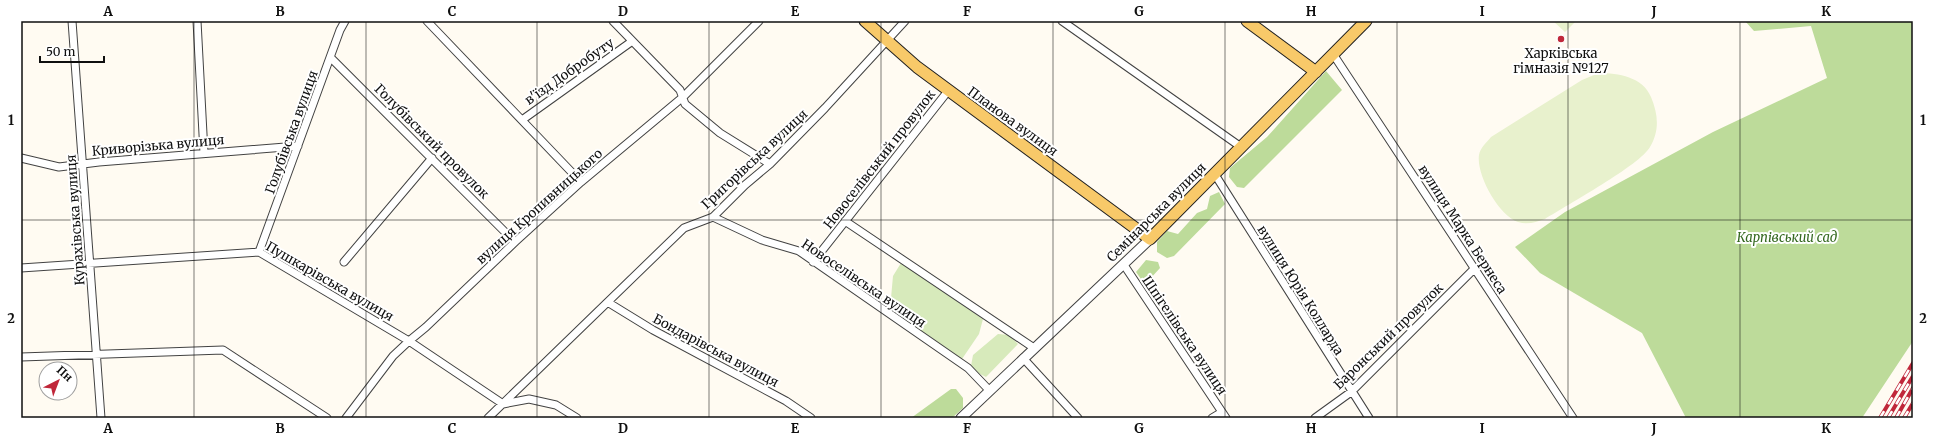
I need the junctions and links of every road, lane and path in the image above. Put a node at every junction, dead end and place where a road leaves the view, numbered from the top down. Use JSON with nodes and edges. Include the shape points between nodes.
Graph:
{"nodes":[{"id":1,"x":72,"y":21,"type":"edge"},
{"id":2,"x":197,"y":21,"type":"edge"},
{"id":3,"x":346,"y":21,"type":"edge"},
{"id":4,"x":427,"y":21,"type":"edge"},
{"id":5,"x":612,"y":21,"type":"edge"},
{"id":6,"x":759,"y":21,"type":"edge"},
{"id":7,"x":864,"y":21,"type":"edge"},
{"id":8,"x":905,"y":21,"type":"edge"},
{"id":9,"x":1062,"y":21,"type":"edge"},
{"id":10,"x":1247,"y":21,"type":"edge"},
{"id":11,"x":1366,"y":21,"type":"edge"},
{"id":12,"x":631,"y":42,"type":"junction"},
{"id":13,"x":886,"y":42,"type":"junction"},
{"id":14,"x":1333,"y":54,"type":"junction"},
{"id":15,"x":331,"y":58,"type":"junction"},
{"id":16,"x":1316,"y":72,"type":"junction"},
{"id":17,"x":948,"y":91,"type":"junction"},
{"id":18,"x":683,"y":97,"type":"junction"},
{"id":19,"x":522,"y":120,"type":"junction"},
{"id":20,"x":298,"y":146,"type":"junction"},
{"id":21,"x":1241,"y":147,"type":"junction"},
{"id":22,"x":204,"y":153,"type":"junction"},
{"id":23,"x":21,"y":158,"type":"edge"},
{"id":24,"x":432,"y":158,"type":"junction"},
{"id":25,"x":83,"y":164,"type":"junction"},
{"id":26,"x":770,"y":164,"type":"junction"},
{"id":27,"x":1214,"y":174,"type":"junction"},
{"id":28,"x":581,"y":182,"type":"junction"},
{"id":29,"x":713,"y":217,"type":"junction"},
{"id":30,"x":845,"y":221,"type":"junction"},
{"id":31,"x":1150,"y":239,"type":"junction"},
{"id":32,"x":515,"y":242,"type":"junction"},
{"id":33,"x":259,"y":252,"type":"junction"},
{"id":34,"x":344,"y":262,"type":"dead end"},
{"id":35,"x":813,"y":262,"type":"junction"},
{"id":36,"x":90,"y":264,"type":"junction"},
{"id":37,"x":1124,"y":265,"type":"junction"},
{"id":38,"x":21,"y":268,"type":"edge"},
{"id":39,"x":1474,"y":268,"type":"junction"},
{"id":40,"x":609,"y":303,"type":"junction"},
{"id":41,"x":409,"y":340,"type":"junction"},
{"id":42,"x":1034,"y":348,"type":"junction"},
{"id":43,"x":97,"y":355,"type":"junction"},
{"id":44,"x":21,"y":357,"type":"edge"},
{"id":45,"x":1023,"y":358,"type":"junction"},
{"id":46,"x":989,"y":390,"type":"junction"},
{"id":47,"x":1351,"y":392,"type":"junction"},
{"id":48,"x":503,"y":404,"type":"junction"},
{"id":49,"x":1224,"y":415,"type":"edge"},
{"id":50,"x":101,"y":418,"type":"edge"},
{"id":51,"x":327,"y":418,"type":"edge"},
{"id":52,"x":346,"y":418,"type":"edge"},
{"id":53,"x":488,"y":418,"type":"edge"},
{"id":54,"x":577,"y":418,"type":"edge"},
{"id":55,"x":811,"y":418,"type":"edge"},
{"id":56,"x":961,"y":418,"type":"edge"},
{"id":57,"x":1078,"y":418,"type":"edge"},
{"id":58,"x":1212,"y":418,"type":"edge"},
{"id":59,"x":1315,"y":418,"type":"edge"},
{"id":60,"x":1369,"y":418,"type":"edge"},
{"id":61,"x":1573,"y":418,"type":"edge"}],
"edges":[{"from":1,"to":25,"type":"street","name":"Курахівська вулиця"},
{"from":2,"to":22,"type":"street"},
{"from":3,"to":15,"type":"street","name":"Голубівська вулиця","via":[[340,30]]},
{"from":4,"to":19,"type":"street"},
{"from":5,"to":12,"type":"street"},
{"from":6,"to":18,"type":"street","name":"вулиця Кропивницького"},
{"from":7,"to":13,"type":"main road","name":"Планова вулиця"},
{"from":8,"to":13,"type":"street","name":"Григорівська вулиця"},
{"from":9,"to":21,"type":"street"},
{"from":10,"to":16,"type":"main road"},
{"from":11,"to":14,"type":"main road","name":"Семінарська вулиця"},
{"from":12,"to":18,"type":"street","via":[[680,90]]},
{"from":12,"to":19,"type":"street","name":"в'їзд Добробуту"},
{"from":13,"to":17,"type":"main road","name":"Планова вулиця"},
{"from":13,"to":26,"type":"street","name":"Григорівська вулиця"},
{"from":14,"to":16,"type":"main road","name":"Семінарська вулиця"},
{"from":14,"to":39,"type":"street","name":"вулиця Марка Бернеса"},
{"from":15,"to":20,"type":"street","name":"Голубівська вулиця"},
{"from":15,"to":24,"type":"street","name":"Голубівський провулок"},
{"from":16,"to":21,"type":"main road","name":"Семінарська вулиця"},
{"from":17,"to":30,"type":"street","name":"Новоселівський провулок"},
{"from":17,"to":31,"type":"main road","name":"Планова вулиця"},
{"from":18,"to":26,"type":"street","via":[[685,104],[720,133]]},
{"from":18,"to":28,"type":"street","name":"вулиця Кропивницького"},
{"from":19,"to":28,"type":"street"},
{"from":20,"to":22,"type":"street","name":"Криворізька вулиця"},
{"from":20,"to":33,"type":"street","name":"Голубівська вулиця"},
{"from":21,"to":27,"type":"main road","name":"Семінарська вулиця"},
{"from":22,"to":25,"type":"street","name":"Криворізька вулиця"},
{"from":23,"to":25,"type":"street","name":"Криворізька вулиця","via":[[59,167]]},
{"from":24,"to":32,"type":"street","name":"Голубівський провулок"},
{"from":24,"to":34,"type":"street"},
{"from":25,"to":36,"type":"street","name":"Курахівська вулиця"},
{"from":26,"to":29,"type":"street","name":"Григорівська вулиця"},
{"from":27,"to":31,"type":"main road","name":"Семінарська вулиця"},
{"from":27,"to":47,"type":"street","name":"вулиця Юрія Колларда"},
{"from":28,"to":32,"type":"street","name":"вулиця Кропивницького"},
{"from":29,"to":35,"type":"street","name":"Новоселівська вулиця","via":[[762,240],[799,251]]},
{"from":29,"to":40,"type":"street","name":"Григорівська вулиця","via":[[684,228]]},
{"from":30,"to":35,"type":"street","name":"Новоселівський провулок"},
{"from":30,"to":42,"type":"street"},
{"from":31,"to":37,"type":"street","name":"Семінарська вулиця"},
{"from":32,"to":41,"type":"street","name":"вулиця Кропивницького"},
{"from":33,"to":36,"type":"street","name":"Пушкарівська вулиця"},
{"from":33,"to":41,"type":"street","name":"Пушкарівська вулиця"},
{"from":35,"to":46,"type":"street","name":"Новоселівська вулиця","via":[[968,368]]},
{"from":36,"to":38,"type":"street","name":"Пушкарівська вулиця"},
{"from":36,"to":43,"type":"street","name":"Курахівська вулиця"},
{"from":37,"to":42,"type":"street","name":"Семінарська вулиця"},
{"from":37,"to":49,"type":"street","name":"Шпігелівська вулиця"},
{"from":39,"to":47,"type":"street","name":"Баронський провулок"},
{"from":39,"to":61,"type":"street","name":"вулиця Марка Бернеса"},
{"from":40,"to":48,"type":"street","name":"Григорівська вулиця"},
{"from":40,"to":55,"type":"street","name":"Бондарівська вулиця","via":[[653,330],[786,401]]},
{"from":41,"to":48,"type":"street","name":"Пушкарівська вулиця"},
{"from":41,"to":52,"type":"street","name":"вулиця Кропивницького","via":[[393,356]]},
{"from":42,"to":45,"type":"street","name":"Семінарська вулиця"},
{"from":43,"to":44,"type":"street"},
{"from":43,"to":50,"type":"street","name":"Курахівська вулиця"},
{"from":43,"to":51,"type":"street","via":[[223,350]]},
{"from":45,"to":46,"type":"street","name":"Семінарська вулиця"},
{"from":45,"to":57,"type":"street"},
{"from":46,"to":56,"type":"street","name":"Семінарська вулиця"},
{"from":47,"to":59,"type":"street","name":"Баронський провулок"},
{"from":47,"to":60,"type":"street","name":"вулиця Юрія Колларда"},
{"from":48,"to":53,"type":"street","name":"Григорівська вулиця"},
{"from":48,"to":54,"type":"street","via":[[529,399],[556,405]]},
{"from":49,"to":58,"type":"street"}]}
